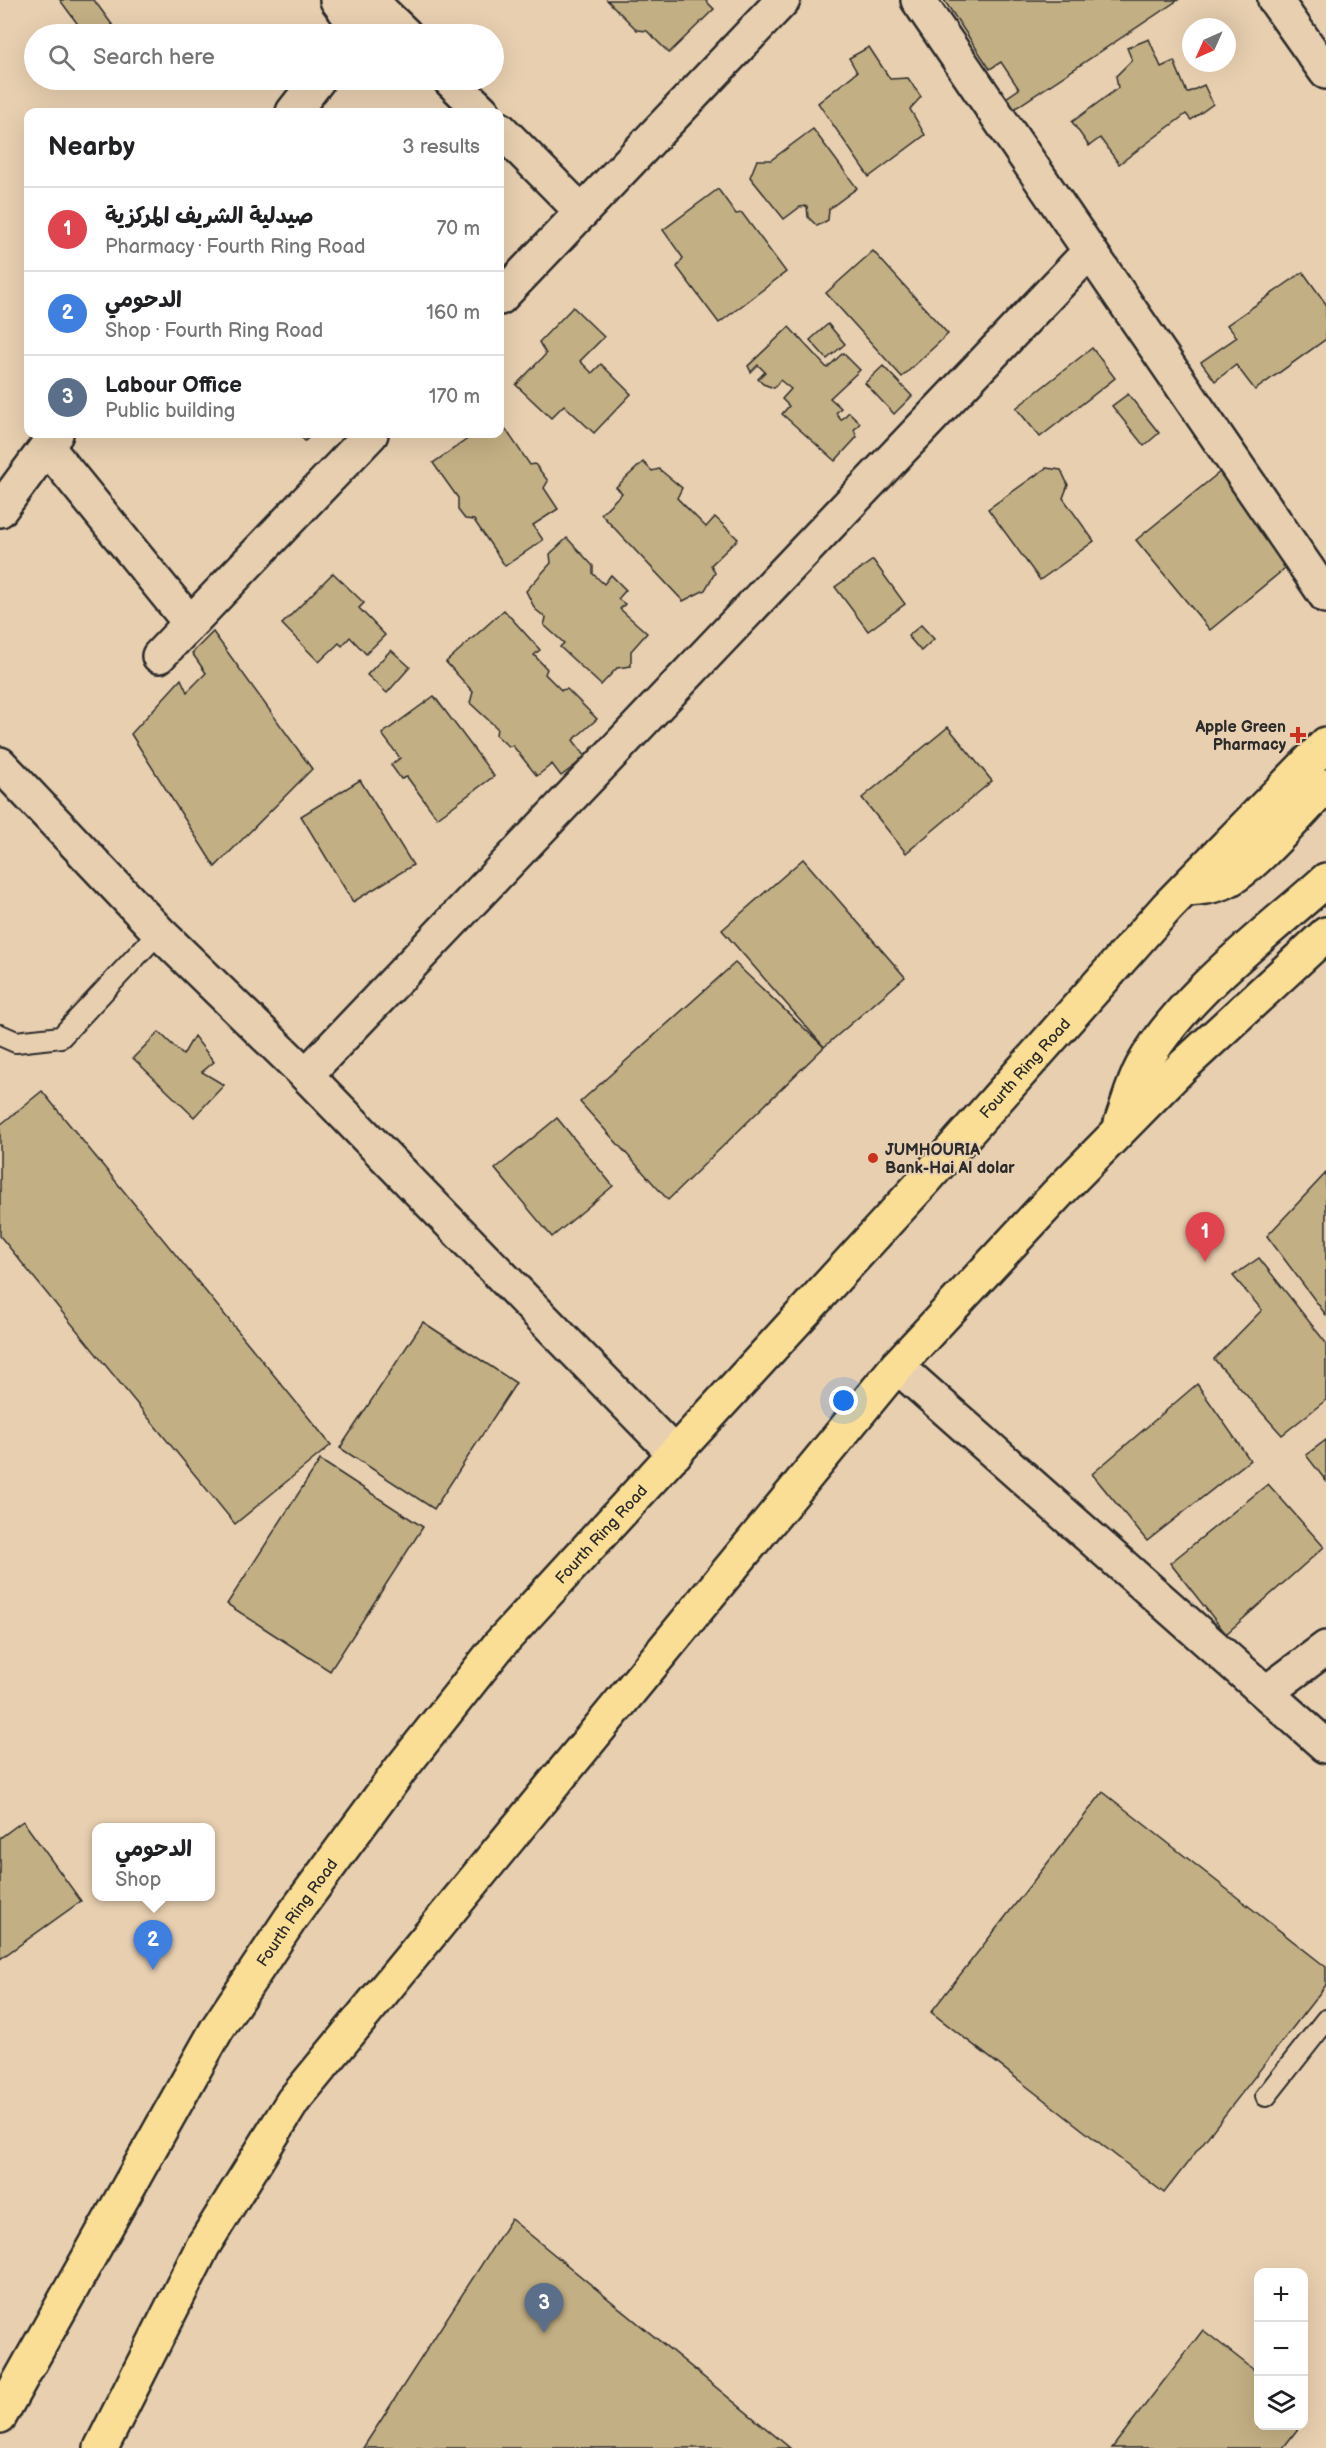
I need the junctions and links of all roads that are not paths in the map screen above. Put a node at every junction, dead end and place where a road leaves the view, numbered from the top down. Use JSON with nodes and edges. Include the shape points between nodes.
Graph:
{"nodes":[{"id":1,"x":337,"y":0,"type":"edge"},
{"id":2,"x":783,"y":0,"type":"edge"},
{"id":3,"x":918,"y":0,"type":"edge"},
{"id":4,"x":1275,"y":0,"type":"edge"},
{"id":5,"x":365,"y":16,"type":"edge"},
{"id":6,"x":383,"y":24,"type":"edge"},
{"id":7,"x":1326,"y":72,"type":"edge"},
{"id":8,"x":310,"y":90,"type":"edge"},
{"id":9,"x":460,"y":90,"type":"edge"},
{"id":10,"x":297,"y":108,"type":"edge"},
{"id":11,"x":479,"y":108,"type":"edge"},
{"id":12,"x":504,"y":133,"type":"edge"},
{"id":13,"x":582,"y":212,"type":"junction"},
{"id":14,"x":1090,"y":251,"type":"junction"},
{"id":15,"x":504,"y":294,"type":"edge"},
{"id":16,"x":367,"y":438,"type":"edge"},
{"id":17,"x":52,"y":440,"type":"edge"},
{"id":18,"x":0,"y":510,"type":"edge"},
{"id":19,"x":1326,"y":596,"type":"edge"},
{"id":20,"x":190,"y":623,"type":"junction"},
{"id":21,"x":159,"y":657,"type":"dead end"},
{"id":22,"x":1326,"y":744,"type":"edge"},
{"id":23,"x":0,"y":764,"type":"edge"},
{"id":24,"x":1326,"y":786,"type":"edge"},
{"id":25,"x":1326,"y":880,"type":"edge"},
{"id":26,"x":1185,"y":889,"type":"junction"},
{"id":27,"x":159,"y":932,"type":"junction"},
{"id":28,"x":1326,"y":934,"type":"edge"},
{"id":29,"x":0,"y":1035,"type":"edge"},
{"id":30,"x":306,"y":1075,"type":"junction"},
{"id":31,"x":1117,"y":1133,"type":"junction"},
{"id":32,"x":897,"y":1366,"type":"junction"},
{"id":33,"x":675,"y":1454,"type":"junction"},
{"id":34,"x":1326,"y":1648,"type":"edge"},
{"id":35,"x":1266,"y":1692,"type":"junction"},
{"id":36,"x":1326,"y":1746,"type":"edge"},
{"id":37,"x":1326,"y":2020,"type":"edge"},
{"id":38,"x":1266,"y":2096,"type":"dead end"},
{"id":39,"x":0,"y":2416,"type":"edge"},
{"id":40,"x":103,"y":2446,"type":"edge"}],
"edges":[{"from":1,"to":5,"type":"street"},
{"from":2,"to":13,"type":"street"},
{"from":3,"to":14,"type":"street"},
{"from":4,"to":7,"type":"street"},
{"from":5,"to":6,"type":"street"},
{"from":8,"to":10,"type":"street"},
{"from":9,"to":11,"type":"street"},
{"from":12,"to":13,"type":"street"},
{"from":13,"to":15,"type":"street"},
{"from":14,"to":19,"type":"street"},
{"from":14,"to":30,"type":"street"},
{"from":16,"to":20,"type":"street"},
{"from":17,"to":18,"type":"street"},
{"from":17,"to":20,"type":"street"},
{"from":20,"to":21,"type":"street"},
{"from":22,"to":26,"type":"main road","name":"Fourth Ring Road"},
{"from":23,"to":27,"type":"street"},
{"from":24,"to":26,"type":"main road","via":[[1246,867],[1226,881]]},
{"from":25,"to":31,"type":"main road","via":[[1189,1002],[1141,1068]]},
{"from":26,"to":33,"type":"main road","name":"Fourth Ring Road"},
{"from":27,"to":29,"type":"lane","via":[[61,1037],[16,1042]]},
{"from":27,"to":30,"type":"street"},
{"from":28,"to":31,"type":"main road"},
{"from":30,"to":33,"type":"street"},
{"from":31,"to":32,"type":"main road"},
{"from":32,"to":35,"type":"street"},
{"from":32,"to":40,"type":"main road","via":[[293,2101],[203,2246]]},
{"from":33,"to":39,"type":"main road","name":"Fourth Ring Road","via":[[499,1645],[291,1918],[217,2029]]},
{"from":34,"to":35,"type":"street"},
{"from":35,"to":36,"type":"street"},
{"from":37,"to":38,"type":"lane"}]}
